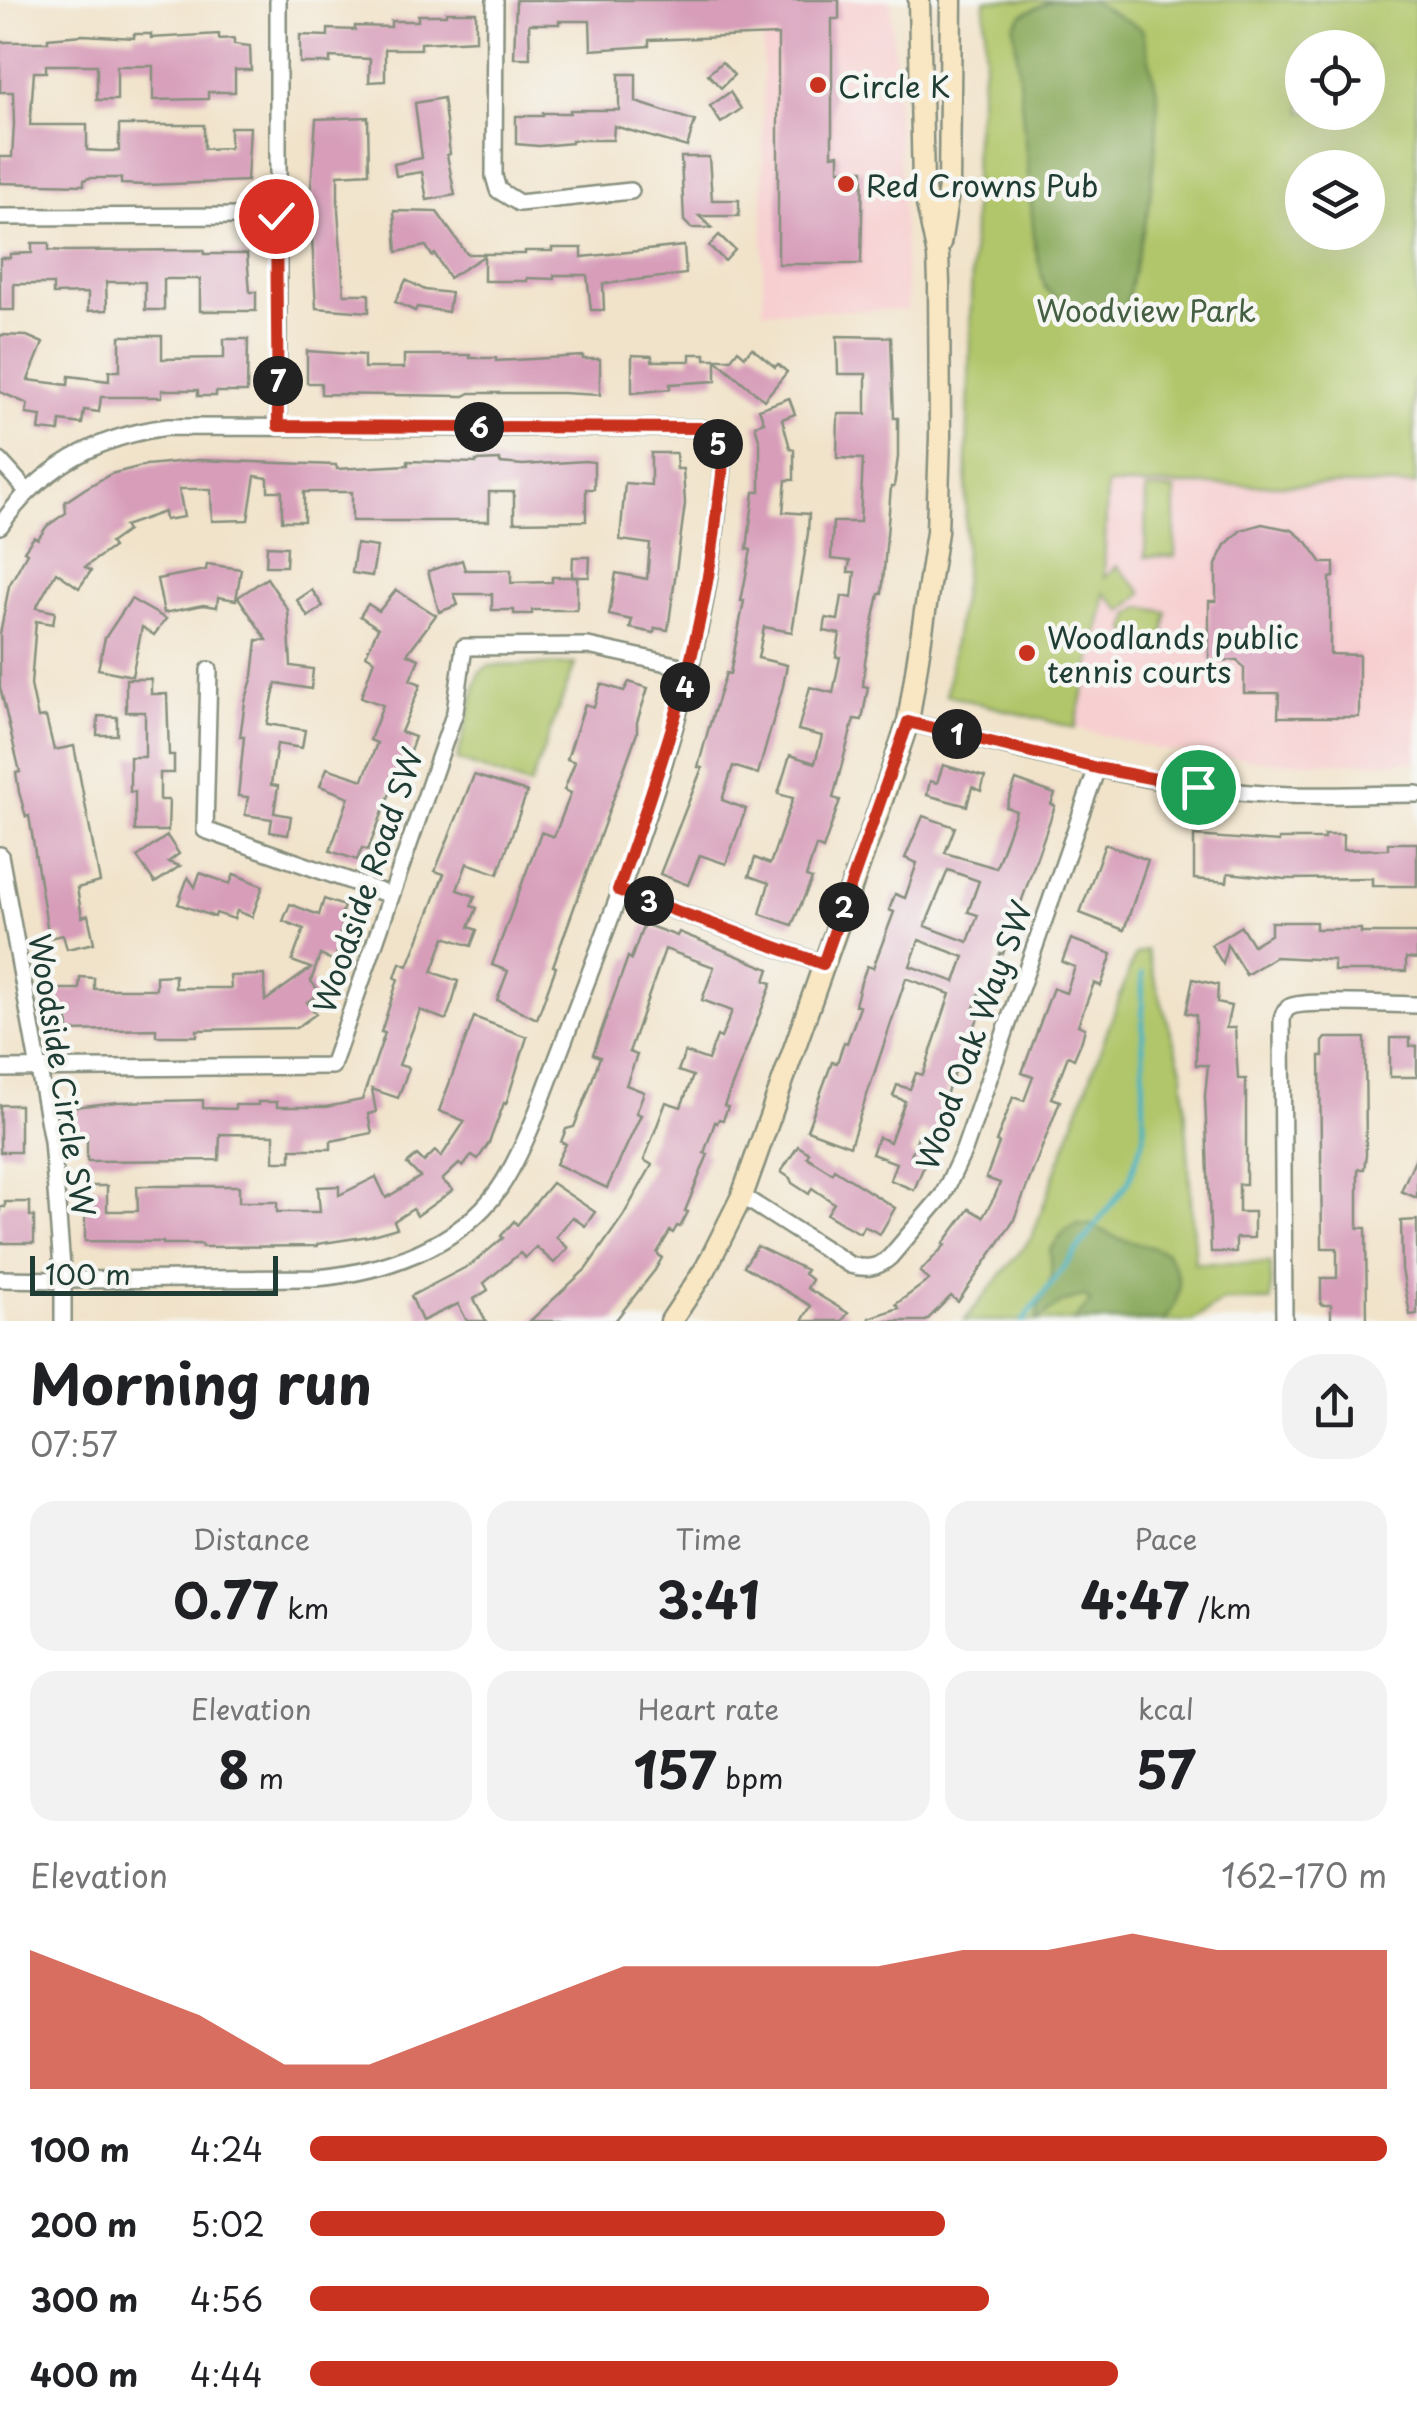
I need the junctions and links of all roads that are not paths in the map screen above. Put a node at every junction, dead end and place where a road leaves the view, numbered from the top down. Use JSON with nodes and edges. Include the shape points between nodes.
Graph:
{"nodes":[{"id":1,"x":278,"y":0,"type":"edge"},
{"id":2,"x":495,"y":0,"type":"edge"},
{"id":3,"x":920,"y":0,"type":"edge"},
{"id":4,"x":951,"y":0,"type":"edge"},
{"id":5,"x":631,"y":191,"type":"dead end"},
{"id":6,"x":276,"y":216,"type":"junction"},
{"id":7,"x":0,"y":217,"type":"edge"},
{"id":8,"x":938,"y":256,"type":"junction"},
{"id":9,"x":278,"y":426,"type":"junction"},
{"id":10,"x":0,"y":461,"type":"edge"},
{"id":11,"x":28,"y":492,"type":"junction"},
{"id":12,"x":0,"y":526,"type":"edge"},
{"id":13,"x":690,"y":668,"type":"junction"},
{"id":14,"x":210,"y":670,"type":"dead end"},
{"id":15,"x":908,"y":722,"type":"junction"},
{"id":16,"x":1097,"y":768,"type":"junction"},
{"id":17,"x":1417,"y":794,"type":"edge"},
{"id":18,"x":0,"y":855,"type":"edge"},
{"id":19,"x":618,"y":890,"type":"junction"},
{"id":20,"x":390,"y":895,"type":"junction"},
{"id":21,"x":823,"y":964,"type":"junction"},
{"id":22,"x":1417,"y":1005,"type":"edge"},
{"id":23,"x":0,"y":1069,"type":"edge"},
{"id":24,"x":38,"y":1069,"type":"junction"},
{"id":25,"x":742,"y":1196,"type":"junction"},
{"id":26,"x":0,"y":1280,"type":"edge"},
{"id":27,"x":64,"y":1280,"type":"junction"},
{"id":28,"x":63,"y":1321,"type":"edge"},
{"id":29,"x":671,"y":1321,"type":"edge"},
{"id":30,"x":1284,"y":1321,"type":"edge"}],
"edges":[{"from":1,"to":6,"type":"street"},
{"from":2,"to":5,"type":"street","via":[[498,190],[519,203]]},
{"from":3,"to":8,"type":"street","via":[[923,185]]},
{"from":4,"to":8,"type":"street","via":[[949,188]]},
{"from":6,"to":7,"type":"street"},
{"from":6,"to":9,"type":"street"},
{"from":8,"to":15,"type":"street","via":[[938,514]]},
{"from":9,"to":11,"type":"street","via":[[168,427],[123,435],[62,463]]},
{"from":9,"to":13,"type":"street","via":[[700,428],[712,434],[722,452],[712,562]]},
{"from":10,"to":11,"type":"street"},
{"from":11,"to":12,"type":"street"},
{"from":13,"to":19,"type":"street"},
{"from":13,"to":20,"type":"street","name":"Woodside Road SW","via":[[588,646],[464,647],[454,712]]},
{"from":14,"to":20,"type":"street","via":[[205,830]]},
{"from":15,"to":16,"type":"street"},
{"from":15,"to":21,"type":"street"},
{"from":16,"to":17,"type":"street","via":[[1269,794]]},
{"from":16,"to":25,"type":"street","name":"Wood Oak Way SW","via":[[943,1196],[890,1258],[865,1269]]},
{"from":18,"to":24,"type":"street","name":"Woodside Circle SW"},
{"from":19,"to":21,"type":"street"},
{"from":19,"to":27,"type":"street","via":[[519,1156],[497,1192],[440,1240],[348,1275]]},
{"from":20,"to":24,"type":"street","name":"Woodside Road SW","via":[[332,1066]]},
{"from":21,"to":25,"type":"street"},
{"from":22,"to":30,"type":"street","via":[[1311,1003],[1286,1010]]},
{"from":23,"to":24,"type":"street"},
{"from":24,"to":27,"type":"street","name":"Woodside Circle SW"},
{"from":25,"to":29,"type":"street"},
{"from":26,"to":27,"type":"street"},
{"from":27,"to":28,"type":"street","name":"Woodside Circle SW"}]}
